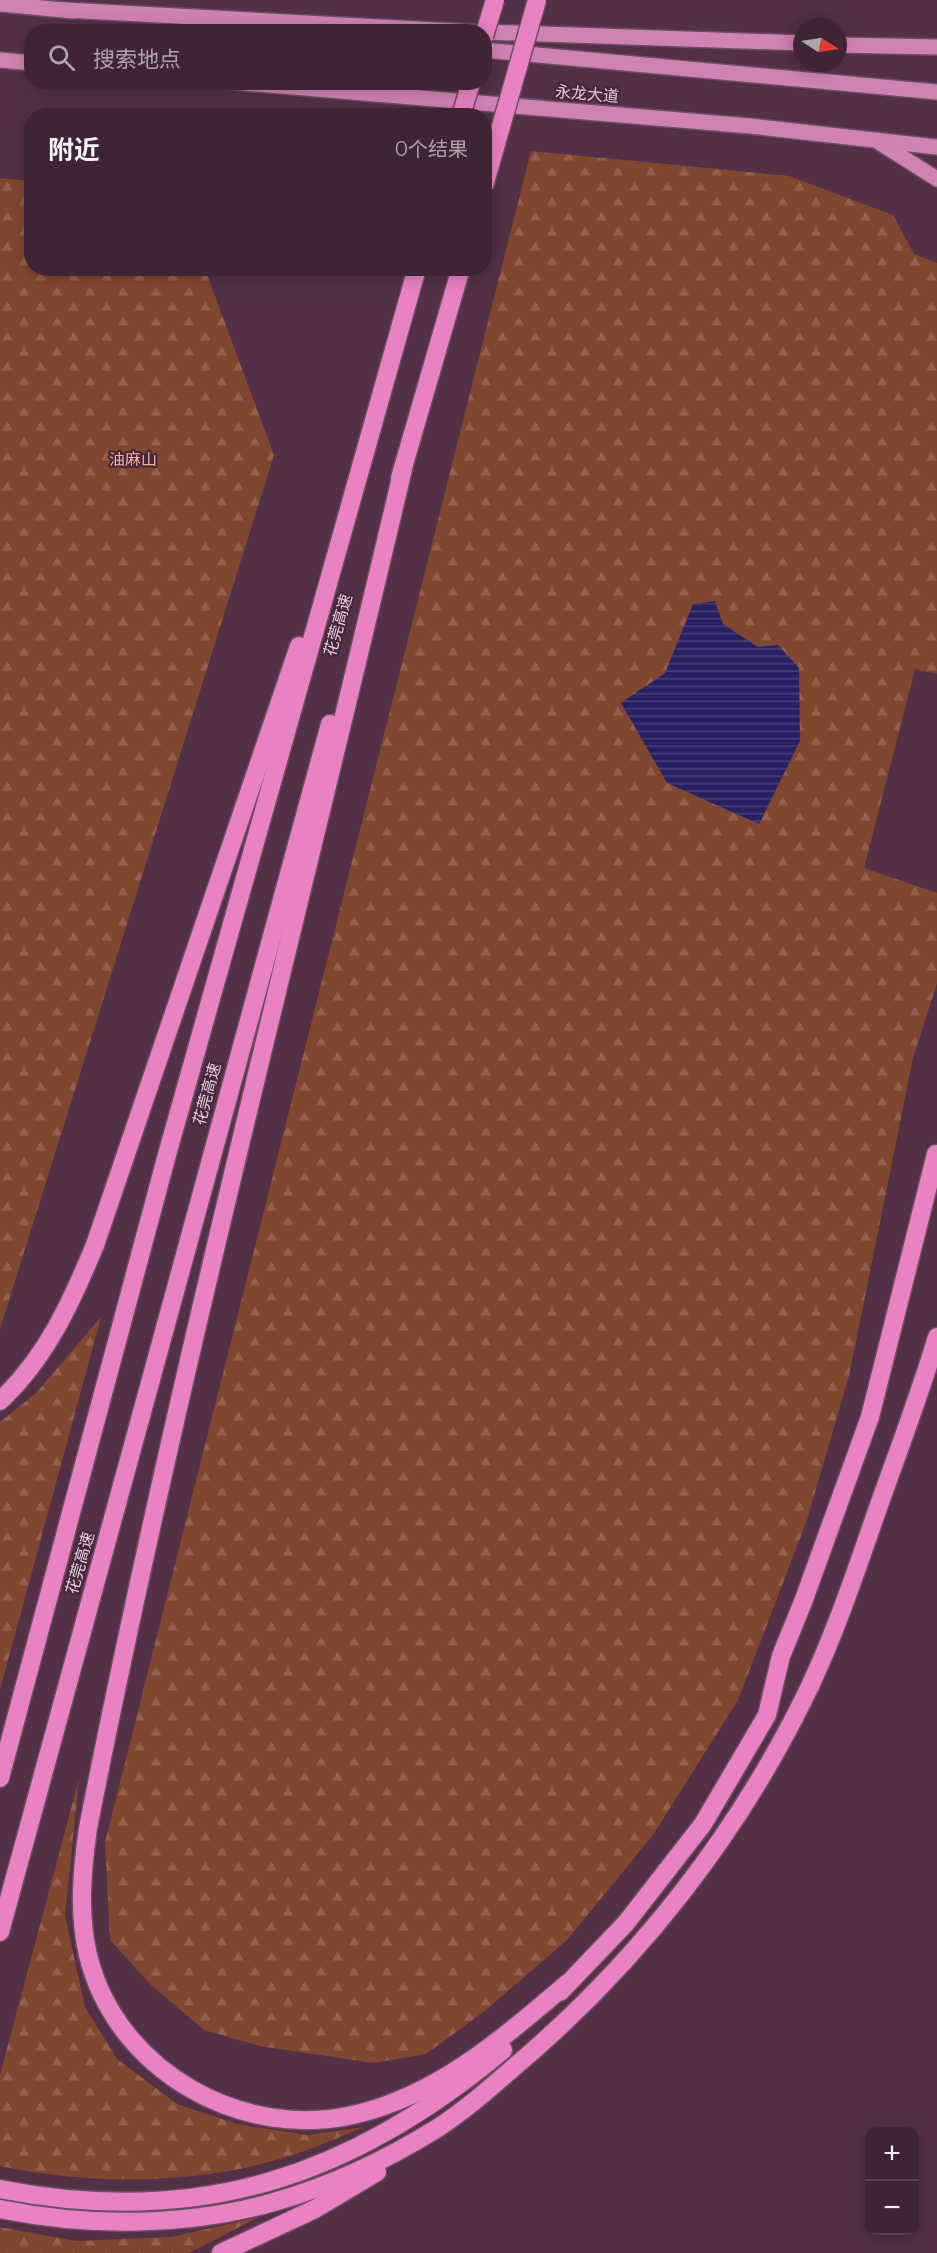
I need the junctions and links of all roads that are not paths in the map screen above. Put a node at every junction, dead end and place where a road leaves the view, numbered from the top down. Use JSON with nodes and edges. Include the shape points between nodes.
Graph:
{"nodes":[{"id":1,"x":495,"y":0,"type":"edge"},
{"id":2,"x":537,"y":0,"type":"edge"},
{"id":3,"x":0,"y":4,"type":"edge"},
{"id":4,"x":65,"y":10,"type":"junction"},
{"id":5,"x":208,"y":24,"type":"edge"},
{"id":6,"x":325,"y":24,"type":"edge"},
{"id":7,"x":487,"y":24,"type":"edge"},
{"id":8,"x":492,"y":34,"type":"edge"},
{"id":9,"x":793,"y":43,"type":"edge"},
{"id":10,"x":847,"y":45,"type":"edge"},
{"id":11,"x":937,"y":47,"type":"edge"},
{"id":12,"x":492,"y":51,"type":"edge"},
{"id":13,"x":0,"y":60,"type":"edge"},
{"id":14,"x":24,"y":62,"type":"edge"},
{"id":15,"x":327,"y":90,"type":"edge"},
{"id":16,"x":469,"y":90,"type":"edge"},
{"id":17,"x":937,"y":92,"type":"edge"},
{"id":18,"x":463,"y":108,"type":"edge"},
{"id":19,"x":878,"y":141,"type":"junction"},
{"id":20,"x":937,"y":147,"type":"edge"},
{"id":21,"x":492,"y":158,"type":"edge"},
{"id":22,"x":937,"y":179,"type":"edge"},
{"id":23,"x":415,"y":276,"type":"edge"},
{"id":24,"x":459,"y":276,"type":"edge"},
{"id":25,"x":363,"y":460,"type":"junction"},
{"id":26,"x":403,"y":469,"type":"junction"},
{"id":27,"x":937,"y":1153,"type":"edge"},
{"id":28,"x":937,"y":1337,"type":"edge"},
{"id":29,"x":0,"y":1401,"type":"edge"},
{"id":30,"x":0,"y":1778,"type":"edge"},
{"id":31,"x":0,"y":1932,"type":"edge"},
{"id":32,"x":568,"y":1983,"type":"junction"},
{"id":33,"x":436,"y":2129,"type":"junction"},
{"id":34,"x":0,"y":2189,"type":"edge"},
{"id":35,"x":0,"y":2209,"type":"edge"},
{"id":36,"x":221,"y":2253,"type":"edge"}],
"edges":[{"from":1,"to":7,"type":"highway","bridge":true},
{"from":2,"to":21,"type":"highway","bridge":true},
{"from":3,"to":4,"type":"main road"},
{"from":4,"to":5,"type":"main road"},
{"from":4,"to":6,"type":"main road"},
{"from":8,"to":9,"type":"main road"},
{"from":10,"to":11,"type":"main road"},
{"from":12,"to":17,"type":"main road","name":"永龙大道"},
{"from":13,"to":14,"type":"main road"},
{"from":15,"to":19,"type":"main road","name":"永龙大道","via":[[750,126]]},
{"from":16,"to":18,"type":"highway","bridge":true},
{"from":19,"to":20,"type":"main road","name":"永龙大道"},
{"from":19,"to":22,"type":"main road"},
{"from":23,"to":25,"type":"highway","name":"花莞高速"},
{"from":24,"to":26,"type":"highway","name":"花莞高速"},
{"from":25,"to":29,"type":"highway","via":[[94,1245],[41,1355]]},
{"from":25,"to":30,"type":"highway","name":"花莞高速","via":[[168,1152]]},
{"from":26,"to":31,"type":"highway","name":"花莞高速","via":[[222,1113]]},
{"from":26,"to":32,"type":"highway","via":[[217,1236],[145,1557],[88,1828],[82,1869],[83,1923],[89,1956],[108,2004],[151,2060],[213,2101],[277,2120],[325,2120],[415,2095],[498,2041]]},
{"from":27,"to":32,"type":"highway","via":[[870,1418],[781,1656],[767,1715],[703,1824],[626,1923]]},
{"from":28,"to":33,"type":"highway","via":[[920,1395],[835,1626],[811,1684],[753,1789],[687,1887],[598,1989],[559,2029]]},
{"from":32,"to":34,"type":"highway","via":[[514,2042],[458,2088],[378,2139],[302,2172],[248,2188],[148,2201],[64,2198]]},
{"from":33,"to":35,"type":"highway","via":[[313,2189],[213,2214],[108,2222]]},
{"from":33,"to":36,"type":"highway","via":[[350,2189]]}]}
